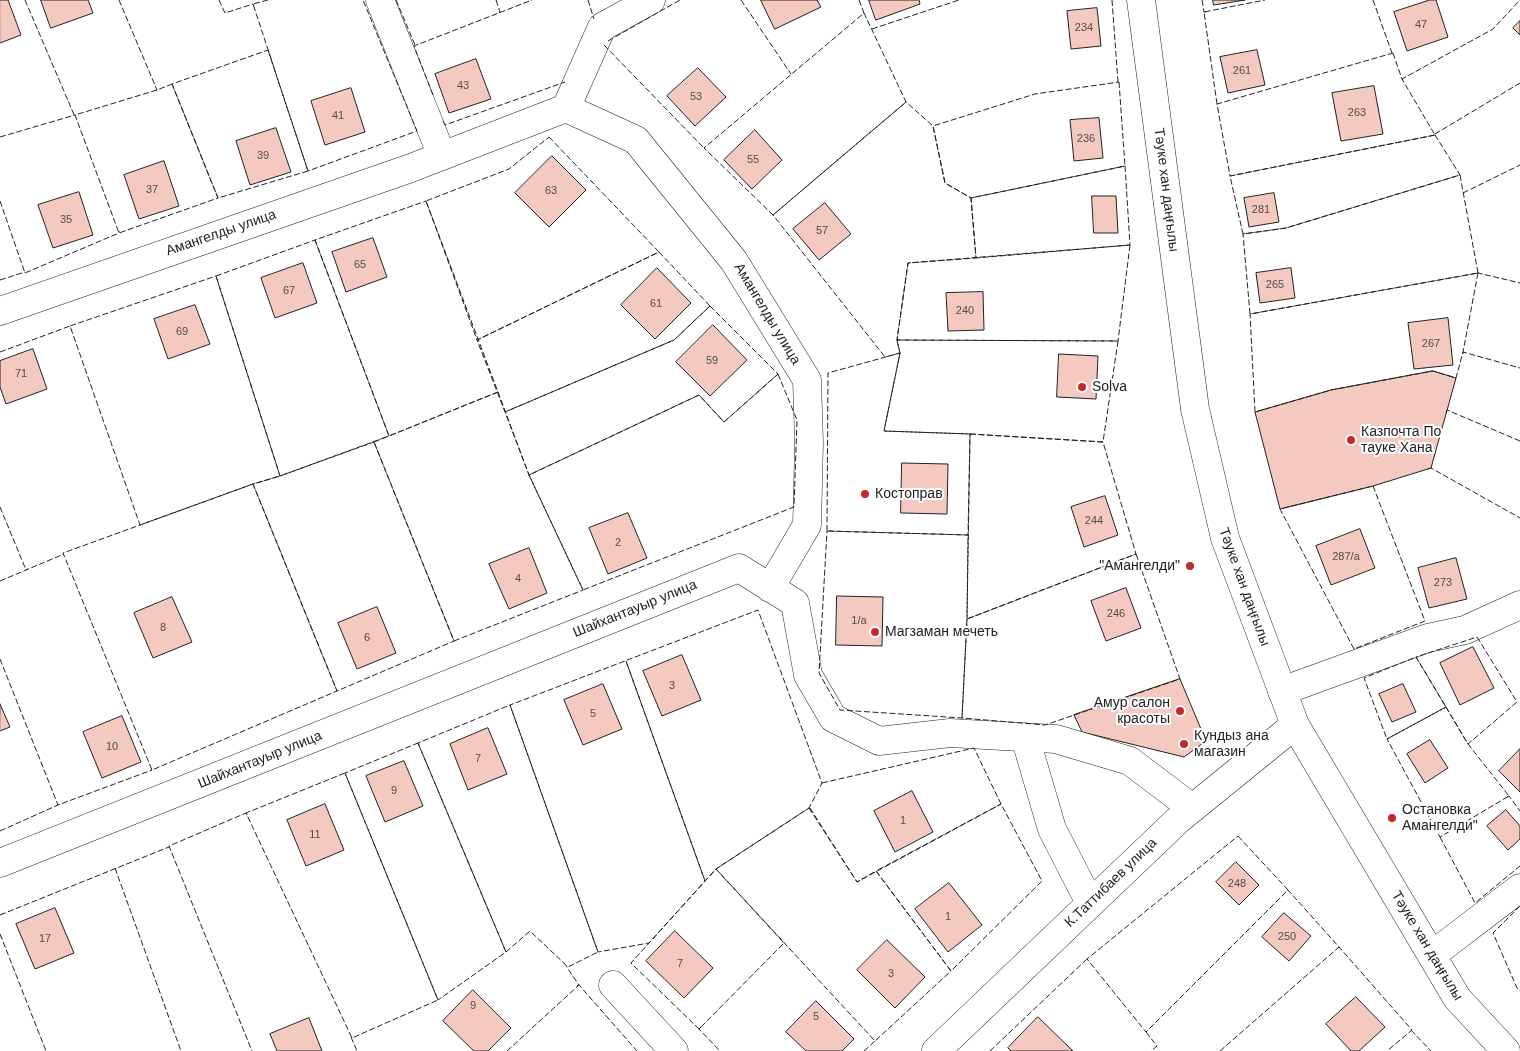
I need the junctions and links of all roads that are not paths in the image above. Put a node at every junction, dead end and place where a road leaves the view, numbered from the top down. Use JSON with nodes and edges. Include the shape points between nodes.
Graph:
{"nodes":[{"id":1,"x":380,"y":0,"type":"edge"},
{"id":2,"x":651,"y":0,"type":"edge"},
{"id":3,"x":1141,"y":0,"type":"edge"},
{"id":4,"x":566,"y":108,"type":"junction"},
{"id":5,"x":442,"y":156,"type":"junction"},
{"id":6,"x":0,"y":311,"type":"edge"},
{"id":7,"x":770,"y":588,"type":"junction"},
{"id":8,"x":1520,"y":604,"type":"edge"},
{"id":9,"x":1282,"y":691,"type":"junction"},
{"id":10,"x":1295,"y":725,"type":"junction"},
{"id":11,"x":1025,"y":737,"type":"junction"},
{"id":12,"x":1192,"y":808,"type":"junction"},
{"id":13,"x":0,"y":863,"type":"edge"},
{"id":14,"x":1520,"y":888,"type":"edge"},
{"id":15,"x":1090,"y":903,"type":"junction"},
{"id":16,"x":1432,"y":955,"type":"junction"},
{"id":17,"x":613,"y":984,"type":"dead end"},
{"id":18,"x":674,"y":1051,"type":"edge"},
{"id":19,"x":936,"y":1051,"type":"edge"},
{"id":20,"x":1506,"y":1051,"type":"edge"}],
"edges":[{"from":1,"to":5,"type":"street"},
{"from":2,"to":4,"type":"street","via":[[602,27]]},
{"from":3,"to":9,"type":"street","name":"Тәуке хан даңғылы","via":[[1195,409],[1225,538]]},
{"from":4,"to":5,"type":"street","name":"Амангелды улица"},
{"from":4,"to":7,"type":"street","name":"Амангелды улица","via":[[636,140],[734,261],[807,380],[807,525]]},
{"from":5,"to":6,"type":"street","name":"Амангелды улица"},
{"from":7,"to":11,"type":"street","name":"Шайхантауыр улица","via":[[795,603],[808,675],[833,718],[879,741],[950,733]]},
{"from":7,"to":13,"type":"street","name":"Шайхантауыр улица","via":[[739,568]]},
{"from":8,"to":9,"type":"street","via":[[1465,630],[1428,638]]},
{"from":9,"to":10,"type":"street","name":"Тәуке хан даңғылы"},
{"from":10,"to":12,"type":"street","name":"К.Таттибаев улица"},
{"from":10,"to":16,"type":"street","name":"Тәуке хан даңғылы"},
{"from":11,"to":12,"type":"street","name":"Шайхантауыр улица","via":[[1056,739],[1130,761]]},
{"from":11,"to":15,"type":"street","via":[[1052,828]]},
{"from":12,"to":15,"type":"street","name":"К.Таттибаев улица"},
{"from":14,"to":16,"type":"street"},
{"from":15,"to":19,"type":"street","name":"К.Таттибаев улица"},
{"from":16,"to":20,"type":"street","name":"Тәуке хан даңғылы","via":[[1457,998]]},
{"from":17,"to":18,"type":"street"}]}
